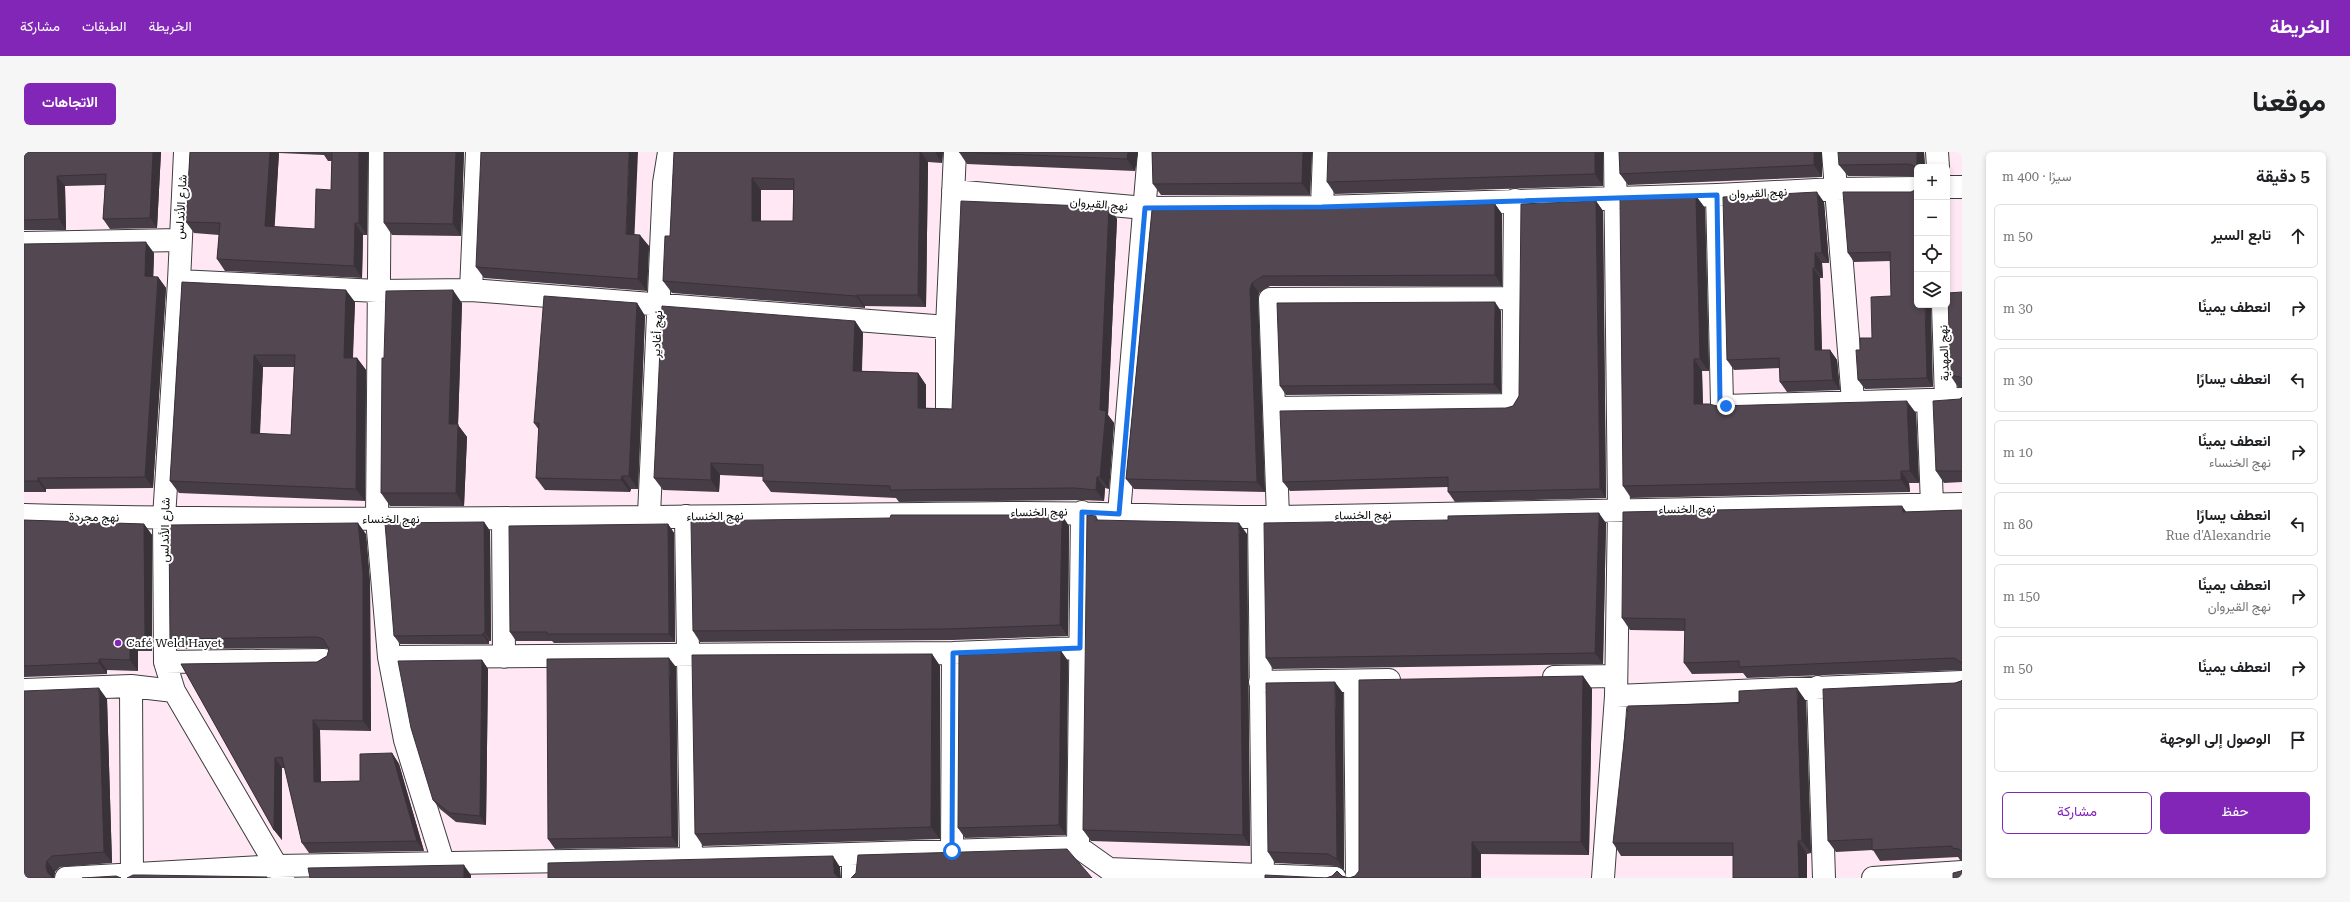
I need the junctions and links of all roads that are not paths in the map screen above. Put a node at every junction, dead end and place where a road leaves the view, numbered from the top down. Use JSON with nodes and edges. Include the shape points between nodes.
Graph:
{"nodes":[{"id":1,"x":185,"y":152,"type":"edge"},
{"id":2,"x":380,"y":152,"type":"edge"},
{"id":3,"x":477,"y":152,"type":"edge"},
{"id":4,"x":669,"y":152,"type":"edge"},
{"id":5,"x":955,"y":152,"type":"edge"},
{"id":6,"x":1148,"y":152,"type":"edge"},
{"id":7,"x":1324,"y":152,"type":"edge"},
{"id":8,"x":1615,"y":152,"type":"edge"},
{"id":9,"x":1833,"y":152,"type":"edge"},
{"id":10,"x":1937,"y":152,"type":"edge"},
{"id":11,"x":1938,"y":164,"type":"edge"},
{"id":12,"x":1950,"y":187,"type":"edge"},
{"id":13,"x":1962,"y":187,"type":"edge"},
{"id":14,"x":1914,"y":188,"type":"edge"},
{"id":15,"x":1835,"y":189,"type":"junction"},
{"id":16,"x":953,"y":191,"type":"junction"},
{"id":17,"x":1717,"y":195,"type":"junction"},
{"id":18,"x":1616,"y":196,"type":"junction"},
{"id":19,"x":1515,"y":200,"type":"junction"},
{"id":20,"x":1322,"y":207,"type":"junction"},
{"id":21,"x":1145,"y":208,"type":"junction"},
{"id":22,"x":179,"y":240,"type":"junction"},
{"id":23,"x":24,"y":243,"type":"edge"},
{"id":24,"x":179,"y":281,"type":"junction"},
{"id":25,"x":471,"y":290,"type":"junction"},
{"id":26,"x":377,"y":291,"type":"junction"},
{"id":27,"x":1514,"y":298,"type":"junction"},
{"id":28,"x":658,"y":304,"type":"junction"},
{"id":29,"x":1943,"y":308,"type":"edge"},
{"id":30,"x":947,"y":327,"type":"junction"},
{"id":31,"x":1945,"y":400,"type":"edge"},
{"id":32,"x":1852,"y":401,"type":"junction"},
{"id":33,"x":1274,"y":408,"type":"junction"},
{"id":34,"x":947,"y":409,"type":"edge"},
{"id":35,"x":1962,"y":504,"type":"edge"},
{"id":36,"x":1932,"y":505,"type":"junction"},
{"id":37,"x":1619,"y":510,"type":"junction"},
{"id":38,"x":1082,"y":512,"type":"junction"},
{"id":39,"x":1119,"y":514,"type":"junction"},
{"id":40,"x":24,"y":515,"type":"edge"},
{"id":41,"x":649,"y":515,"type":"junction"},
{"id":42,"x":686,"y":516,"type":"junction"},
{"id":43,"x":1269,"y":517,"type":"junction"},
{"id":44,"x":164,"y":518,"type":"junction"},
{"id":45,"x":377,"y":519,"type":"junction"},
{"id":46,"x":503,"y":520,"type":"junction"},
{"id":47,"x":1080,"y":648,"type":"junction"},
{"id":48,"x":953,"y":653,"type":"junction"},
{"id":49,"x":688,"y":655,"type":"junction"},
{"id":50,"x":389,"y":657,"type":"junction"},
{"id":51,"x":504,"y":657,"type":"junction"},
{"id":52,"x":324,"y":660,"type":"edge"},
{"id":53,"x":165,"y":662,"type":"junction"},
{"id":54,"x":1536,"y":677,"type":"edge"},
{"id":55,"x":1410,"y":680,"type":"edge"},
{"id":56,"x":1355,"y":681,"type":"junction"},
{"id":57,"x":1260,"y":682,"type":"junction"},
{"id":58,"x":1962,"y":682,"type":"edge"},
{"id":59,"x":131,"y":686,"type":"junction"},
{"id":60,"x":1615,"y":686,"type":"junction"},
{"id":61,"x":1818,"y":688,"type":"junction"},
{"id":62,"x":24,"y":690,"type":"edge"},
{"id":63,"x":174,"y":691,"type":"junction"},
{"id":64,"x":1078,"y":847,"type":"junction"},
{"id":65,"x":952,"y":851,"type":"junction"},
{"id":66,"x":853,"y":855,"type":"junction"},
{"id":67,"x":691,"y":859,"type":"junction"},
{"id":68,"x":443,"y":862,"type":"junction"},
{"id":69,"x":280,"y":872,"type":"edge"},
{"id":70,"x":1113,"y":874,"type":"edge"},
{"id":71,"x":1955,"y":874,"type":"edge"},
{"id":72,"x":132,"y":876,"type":"edge"},
{"id":73,"x":1263,"y":876,"type":"junction"},
{"id":74,"x":66,"y":878,"type":"edge"},
{"id":75,"x":853,"y":878,"type":"edge"},
{"id":76,"x":1335,"y":878,"type":"edge"},
{"id":77,"x":1357,"y":878,"type":"edge"},
{"id":78,"x":1603,"y":878,"type":"edge"},
{"id":79,"x":1824,"y":878,"type":"edge"},
{"id":80,"x":1873,"y":878,"type":"edge"}],
"edges":[{"from":1,"to":22,"type":"street","name":"شارع الأندلس"},
{"from":2,"to":26,"type":"street"},
{"from":3,"to":25,"type":"street"},
{"from":4,"to":28,"type":"street","name":"نهج أغادير","via":[[664,183]]},
{"from":5,"to":16,"type":"street"},
{"from":6,"to":21,"type":"street"},
{"from":7,"to":20,"type":"street"},
{"from":8,"to":18,"type":"street"},
{"from":9,"to":15,"type":"street"},
{"from":10,"to":11,"type":"street"},
{"from":12,"to":13,"type":"street"},
{"from":14,"to":15,"type":"street","name":"نهج القيروان"},
{"from":15,"to":17,"type":"street","name":"نهج القيروان"},
{"from":15,"to":32,"type":"street"},
{"from":16,"to":21,"type":"street","name":"نهج القيروان"},
{"from":16,"to":30,"type":"street"},
{"from":17,"to":18,"type":"street","name":"نهج القيروان"},
{"from":17,"to":32,"type":"street","via":[[1721,404],[1726,406]]},
{"from":18,"to":19,"type":"street","name":"نهج القيروان"},
{"from":18,"to":37,"type":"street"},
{"from":19,"to":20,"type":"street","name":"نهج القيروان"},
{"from":19,"to":27,"type":"street"},
{"from":20,"to":21,"type":"street","name":"نهج القيروان"},
{"from":21,"to":39,"type":"street"},
{"from":22,"to":23,"type":"street"},
{"from":22,"to":24,"type":"street","name":"شارع الأندلس"},
{"from":24,"to":26,"type":"street"},
{"from":24,"to":44,"type":"street","name":"شارع الأندلس"},
{"from":25,"to":26,"type":"street"},
{"from":25,"to":28,"type":"street"},
{"from":26,"to":45,"type":"street"},
{"from":27,"to":33,"type":"street","via":[[1513,405]]},
{"from":27,"to":33,"type":"street","via":[[1270,299]]},
{"from":28,"to":30,"type":"street"},
{"from":28,"to":41,"type":"street","name":"نهج أغادير"},
{"from":29,"to":31,"type":"street","name":"نهج المهدية"},
{"from":30,"to":34,"type":"street"},
{"from":31,"to":32,"type":"street"},
{"from":31,"to":36,"type":"street","name":"نهج المهدية"},
{"from":33,"to":43,"type":"street"},
{"from":35,"to":36,"type":"street","name":"نهج الخنساء"},
{"from":36,"to":37,"type":"street","name":"نهج الخنساء"},
{"from":37,"to":43,"type":"street","name":"نهج الخنساء"},
{"from":37,"to":60,"type":"street"},
{"from":38,"to":39,"type":"street","name":"نهج الخنساء"},
{"from":38,"to":42,"type":"street","name":"نهج الخنساء"},
{"from":38,"to":47,"type":"street"},
{"from":39,"to":43,"type":"street","name":"نهج الخنساء"},
{"from":40,"to":44,"type":"street","name":"نهج مجردة"},
{"from":41,"to":42,"type":"street","name":"نهج الخنساء"},
{"from":41,"to":46,"type":"street","name":"نهج الخنساء"},
{"from":42,"to":49,"type":"street"},
{"from":43,"to":57,"type":"street"},
{"from":44,"to":45,"type":"street","name":"نهج الخنساء"},
{"from":44,"to":53,"type":"street","name":"شارع الأندلس"},
{"from":45,"to":46,"type":"street","name":"نهج الخنساء"},
{"from":45,"to":50,"type":"street"},
{"from":46,"to":51,"type":"street"},
{"from":47,"to":48,"type":"street"},
{"from":47,"to":64,"type":"street"},
{"from":48,"to":49,"type":"street"},
{"from":48,"to":65,"type":"street"},
{"from":49,"to":51,"type":"street"},
{"from":49,"to":67,"type":"street"},
{"from":50,"to":51,"type":"street"},
{"from":50,"to":68,"type":"street","via":[[405,740]]},
{"from":52,"to":53,"type":"street"},
{"from":53,"to":63,"type":"street","name":"شارع الأندلس"},
{"from":54,"to":60,"type":"street"},
{"from":55,"to":56,"type":"street"},
{"from":56,"to":57,"type":"street"},
{"from":56,"to":77,"type":"street"},
{"from":57,"to":73,"type":"street"},
{"from":58,"to":61,"type":"street"},
{"from":59,"to":62,"type":"street"},
{"from":59,"to":63,"type":"street"},
{"from":59,"to":72,"type":"street"},
{"from":60,"to":61,"type":"street"},
{"from":60,"to":78,"type":"street"},
{"from":61,"to":79,"type":"street"},
{"from":63,"to":69,"type":"street","name":"شارع الأندلس"},
{"from":64,"to":65,"type":"street"},
{"from":64,"to":70,"type":"street"},
{"from":65,"to":66,"type":"street"},
{"from":66,"to":67,"type":"street"},
{"from":66,"to":75,"type":"street"},
{"from":67,"to":68,"type":"street"},
{"from":68,"to":69,"type":"street"},
{"from":69,"to":72,"type":"street"},
{"from":70,"to":73,"type":"street"},
{"from":71,"to":80,"type":"street"},
{"from":72,"to":74,"type":"street"},
{"from":73,"to":76,"type":"street"}]}
